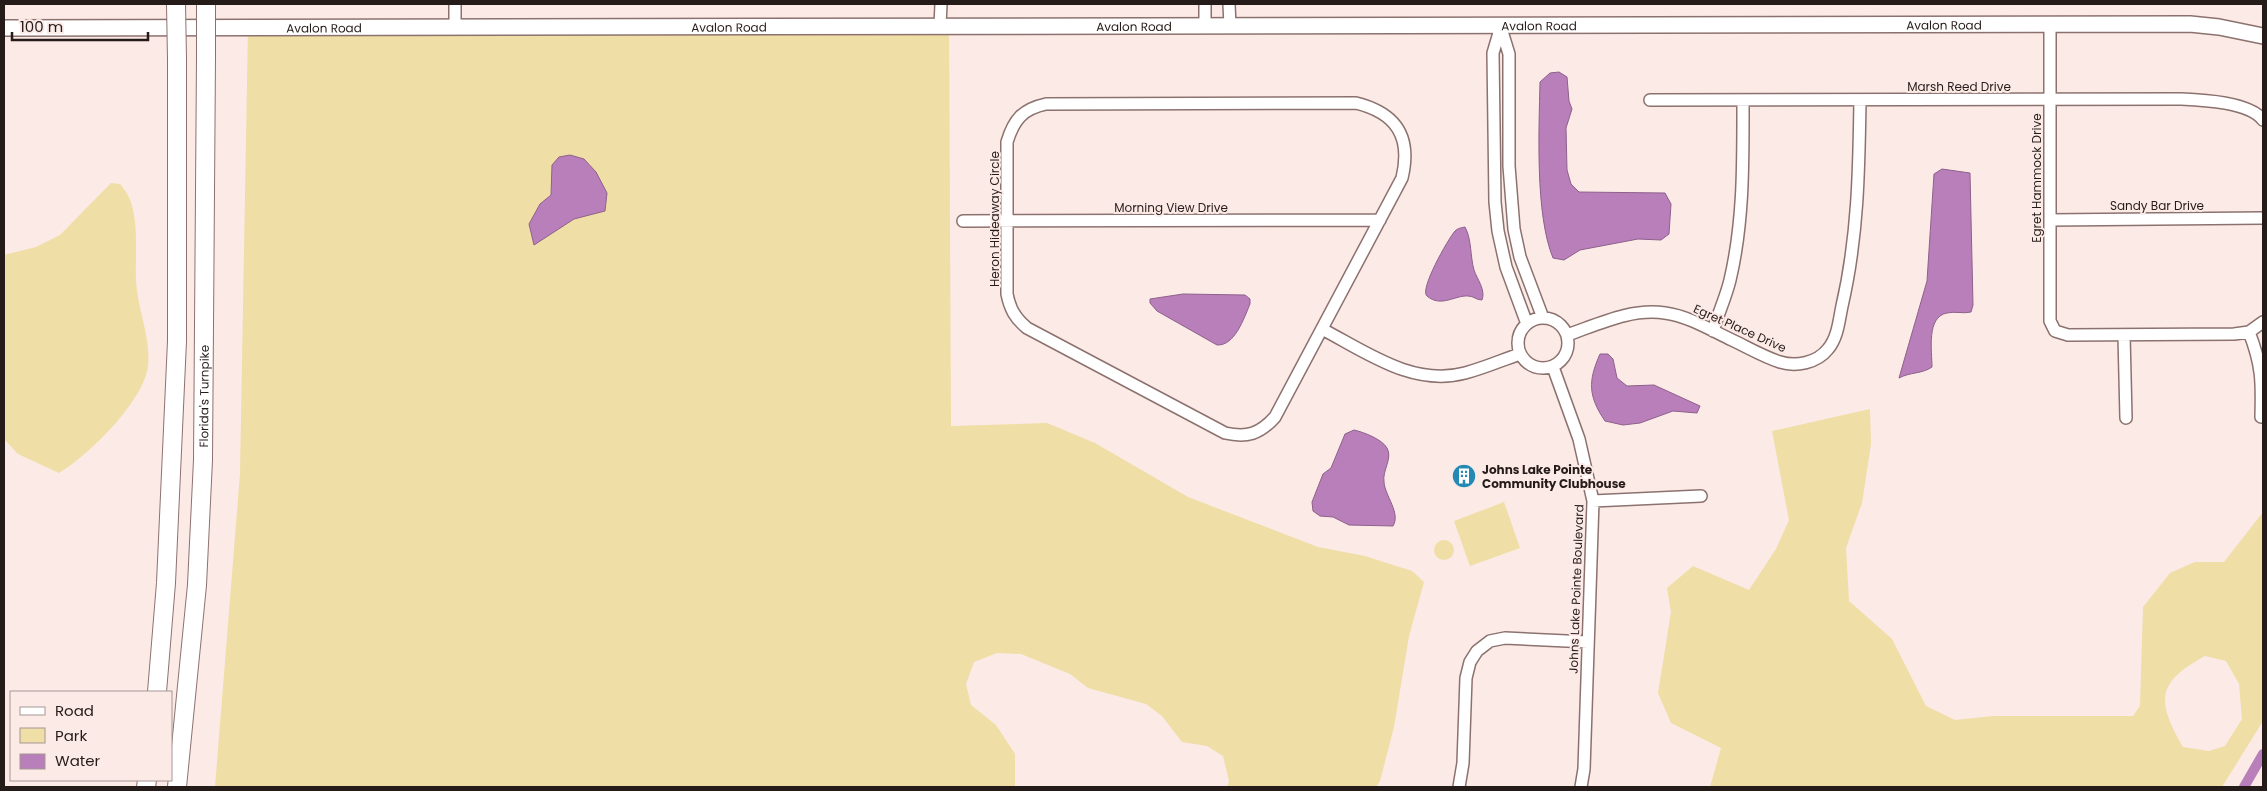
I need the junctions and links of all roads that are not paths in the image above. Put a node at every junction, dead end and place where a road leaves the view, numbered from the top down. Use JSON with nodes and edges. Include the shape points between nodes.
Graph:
{"nodes":[{"id":1,"x":176,"y":4,"type":"edge"},
{"id":2,"x":206,"y":4,"type":"edge"},
{"id":3,"x":455,"y":4,"type":"edge"},
{"id":4,"x":941,"y":4,"type":"edge"},
{"id":5,"x":1204,"y":4,"type":"edge"},
{"id":6,"x":1229,"y":4,"type":"edge"},
{"id":7,"x":2050,"y":25,"type":"junction"},
{"id":8,"x":940,"y":26,"type":"junction"},
{"id":9,"x":1204,"y":26,"type":"junction"},
{"id":10,"x":1230,"y":26,"type":"junction"},
{"id":11,"x":1501,"y":26,"type":"junction"},
{"id":12,"x":455,"y":27,"type":"junction"},
{"id":13,"x":4,"y":28,"type":"edge"},
{"id":14,"x":2263,"y":36,"type":"edge"},
{"id":15,"x":2050,"y":99,"type":"junction"},
{"id":16,"x":1650,"y":100,"type":"dead end"},
{"id":17,"x":1743,"y":100,"type":"junction"},
{"id":18,"x":1860,"y":100,"type":"junction"},
{"id":19,"x":2263,"y":120,"type":"edge"},
{"id":20,"x":1493,"y":166,"type":"junction"},
{"id":21,"x":1509,"y":166,"type":"junction"},
{"id":22,"x":2263,"y":218,"type":"edge"},
{"id":23,"x":1380,"y":220,"type":"junction"},
{"id":24,"x":2050,"y":220,"type":"junction"},
{"id":25,"x":963,"y":221,"type":"dead end"},
{"id":26,"x":1007,"y":221,"type":"junction"},
{"id":27,"x":1542,"y":318,"type":"junction"},
{"id":28,"x":2263,"y":322,"type":"edge"},
{"id":29,"x":1527,"y":324,"type":"junction"},
{"id":30,"x":1322,"y":329,"type":"junction"},
{"id":31,"x":1712,"y":331,"type":"junction"},
{"id":32,"x":2249,"y":332,"type":"junction"},
{"id":33,"x":1567,"y":335,"type":"junction"},
{"id":34,"x":2124,"y":335,"type":"junction"},
{"id":35,"x":1520,"y":354,"type":"junction"},
{"id":36,"x":1553,"y":367,"type":"junction"},
{"id":37,"x":2261,"y":417,"type":"dead end"},
{"id":38,"x":2126,"y":418,"type":"dead end"},
{"id":39,"x":1701,"y":496,"type":"dead end"},
{"id":40,"x":1593,"y":502,"type":"junction"},
{"id":41,"x":1588,"y":642,"type":"junction"},
{"id":42,"x":157,"y":691,"type":"edge"},
{"id":43,"x":177,"y":787,"type":"edge"},
{"id":44,"x":1458,"y":787,"type":"edge"},
{"id":45,"x":1581,"y":787,"type":"edge"}],
"edges":[{"from":1,"to":42,"type":"highway","bridge":true,"via":[[177,341],[167,573]]},
{"from":2,"to":43,"type":"highway","name":"Florida's Turnpike","bridge":true,"via":[[203,460],[197,585]]},
{"from":3,"to":12,"type":"street"},
{"from":4,"to":8,"type":"street"},
{"from":5,"to":9,"type":"street"},
{"from":6,"to":10,"type":"street"},
{"from":7,"to":11,"type":"main road","name":"Avalon Road"},
{"from":7,"to":14,"type":"main road","name":"Avalon Road","via":[[2190,24]]},
{"from":7,"to":15,"type":"street","name":"Egret Hammock Drive"},
{"from":8,"to":9,"type":"main road","name":"Avalon Road"},
{"from":8,"to":12,"type":"main road","name":"Avalon Road"},
{"from":9,"to":10,"type":"main road","name":"Avalon Road"},
{"from":10,"to":11,"type":"main road","name":"Avalon Road"},
{"from":11,"to":20,"type":"street","via":[[1494,53]]},
{"from":11,"to":21,"type":"street","via":[[1509,54]]},
{"from":12,"to":13,"type":"main road","name":"Avalon Road"},
{"from":15,"to":18,"type":"street","name":"Marsh Reed Drive"},
{"from":15,"to":19,"type":"street","name":"Marsh Reed Drive","via":[[2200,100],[2246,108],[2259,114]]},
{"from":15,"to":24,"type":"street","name":"Egret Hammock Drive"},
{"from":16,"to":17,"type":"street","name":"Marsh Reed Drive"},
{"from":17,"to":18,"type":"street","name":"Marsh Reed Drive"},
{"from":17,"to":31,"type":"street","via":[[1743,191],[1738,237],[1730,281]]},
{"from":18,"to":31,"type":"street","name":"Egret Place Drive","via":[[1859,183],[1852,266],[1836,334],[1828,349],[1814,360],[1798,364],[1780,362]]},
{"from":20,"to":21,"type":"street"},
{"from":20,"to":29,"type":"street","via":[[1498,231],[1506,267]]},
{"from":21,"to":27,"type":"street","via":[[1510,201],[1520,257]]},
{"from":22,"to":24,"type":"street","name":"Sandy Bar Drive"},
{"from":23,"to":26,"type":"street","name":"Morning View Drive"},
{"from":23,"to":26,"type":"street","name":"Heron Hideaway Circle","via":[[1402,178],[1406,160],[1404,142],[1397,126],[1386,114],[1372,107],[1356,103],[1326,103],[1046,104],[1031,107],[1012,126],[1007,142]]},
{"from":23,"to":30,"type":"street","name":"Heron Hideaway Circle"},
{"from":24,"to":34,"type":"street","name":"Egret Hammock Drive","via":[[2050,321],[2055,331],[2068,335]]},
{"from":25,"to":26,"type":"street","name":"Morning View Drive"},
{"from":26,"to":30,"type":"street","name":"Heron Hideaway Circle","via":[[1007,294],[1016,318],[1026,328],[1225,433],[1251,435],[1264,429],[1275,417]]},
{"from":27,"to":29,"type":"street"},
{"from":27,"to":33,"type":"street","via":[[1561,325]]},
{"from":28,"to":32,"type":"street"},
{"from":29,"to":35,"type":"street","via":[[1518,342]]},
{"from":30,"to":35,"type":"street","via":[[1391,365],[1428,376],[1466,373]]},
{"from":31,"to":33,"type":"street","name":"Egret Place Drive","via":[[1667,313],[1646,312],[1621,316]]},
{"from":32,"to":34,"type":"street"},
{"from":32,"to":37,"type":"street","via":[[2262,374]]},
{"from":33,"to":36,"type":"street","via":[[1567,351]]},
{"from":34,"to":38,"type":"street"},
{"from":35,"to":36,"type":"street","via":[[1534,367]]},
{"from":36,"to":40,"type":"street","name":"Johns Lake Pointe Boulevard","via":[[1579,439]]},
{"from":39,"to":40,"type":"street"},
{"from":40,"to":41,"type":"street","name":"Johns Lake Pointe Boulevard"},
{"from":41,"to":44,"type":"street","via":[[1505,638],[1490,642],[1477,651],[1466,678],[1463,763]]},
{"from":41,"to":45,"type":"street","name":"Johns Lake Pointe Boulevard"}]}
